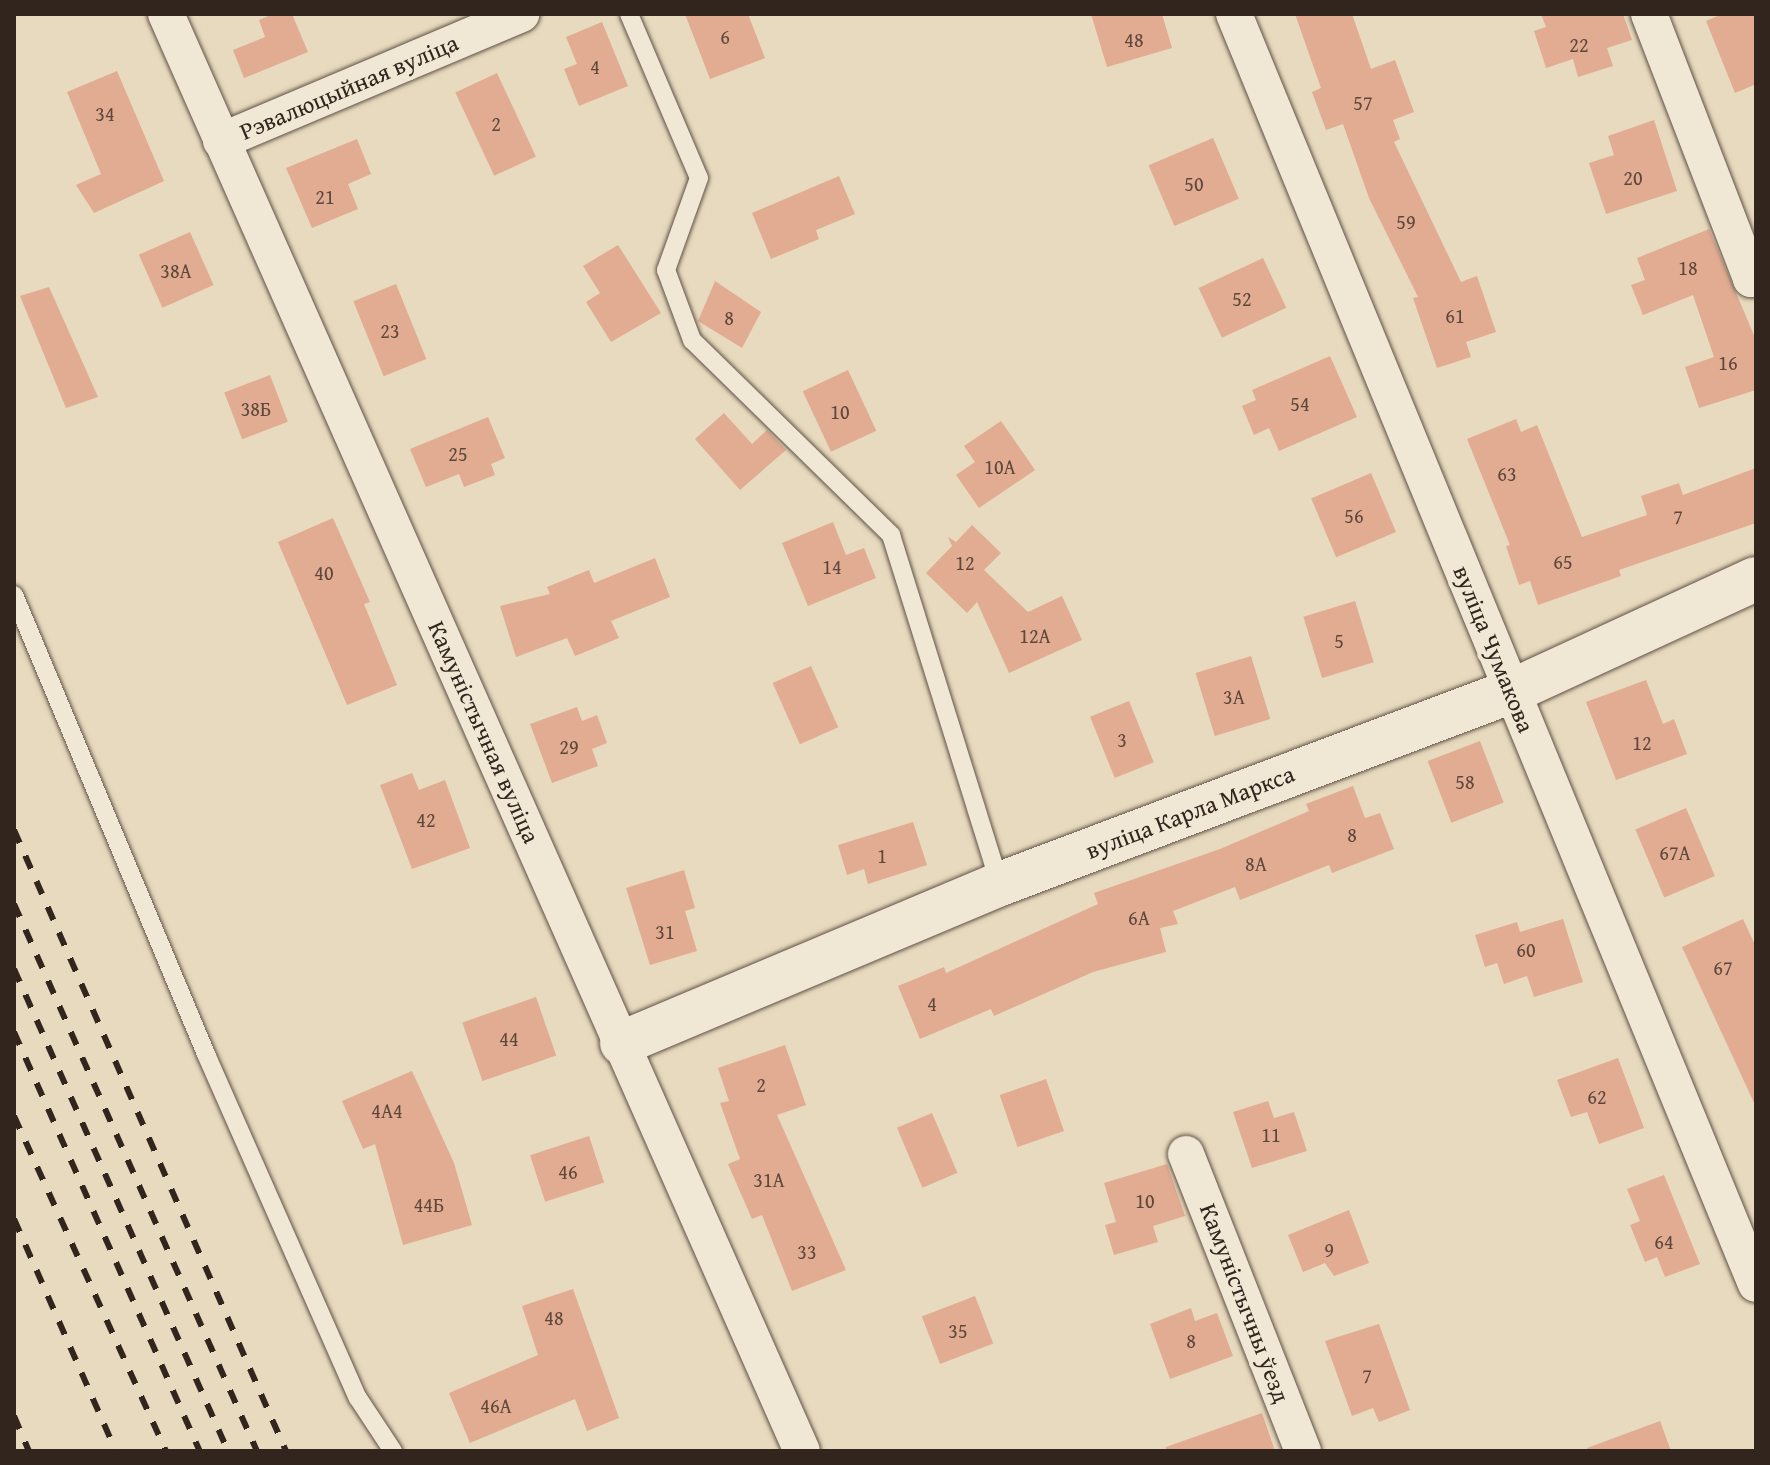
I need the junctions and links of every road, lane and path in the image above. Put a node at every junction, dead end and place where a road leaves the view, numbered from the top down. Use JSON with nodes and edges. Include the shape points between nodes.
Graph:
{"nodes":[{"id":1,"x":166,"y":14,"type":"edge"},
{"id":2,"x":521,"y":14,"type":"edge"},
{"id":3,"x":629,"y":14,"type":"edge"},
{"id":4,"x":1234,"y":14,"type":"edge"},
{"id":5,"x":1649,"y":14,"type":"edge"},
{"id":6,"x":221,"y":141,"type":"junction"},
{"id":7,"x":1756,"y":278,"type":"edge"},
{"id":8,"x":1756,"y":579,"type":"edge"},
{"id":9,"x":14,"y":595,"type":"edge"},
{"id":10,"x":1512,"y":691,"type":"junction"},
{"id":11,"x":1000,"y":884,"type":"junction"},
{"id":12,"x":622,"y":1043,"type":"junction"},
{"id":13,"x":1186,"y":1154,"type":"dead end"},
{"id":14,"x":1756,"y":1284,"type":"edge"},
{"id":15,"x":393,"y":1451,"type":"edge"},
{"id":16,"x":802,"y":1451,"type":"edge"},
{"id":17,"x":1303,"y":1451,"type":"edge"}],
"edges":[{"from":1,"to":6,"type":"street","name":"Камуністычная вуліца"},
{"from":2,"to":6,"type":"street","name":"Рэвалюцыйная вуліца"},
{"from":3,"to":11,"type":"lane","via":[[699,178],[666,270],[692,340],[891,535]]},
{"from":4,"to":10,"type":"street","name":"вуліца Чумакова"},
{"from":5,"to":7,"type":"street","via":[[1751,279]]},
{"from":6,"to":12,"type":"street","name":"Камуністычная вуліца"},
{"from":8,"to":10,"type":"street","name":"вуліца Карла Маркса"},
{"from":9,"to":15,"type":"lane","via":[[358,1398]]},
{"from":10,"to":11,"type":"street","name":"вуліца Карла Маркса"},
{"from":10,"to":14,"type":"street","name":"вуліца Чумакова"},
{"from":11,"to":12,"type":"street","name":"вуліца Карла Маркса"},
{"from":12,"to":16,"type":"street","name":"Камуністычная вуліца"},
{"from":13,"to":17,"type":"street","name":"Камуністычны ўезд"}]}
